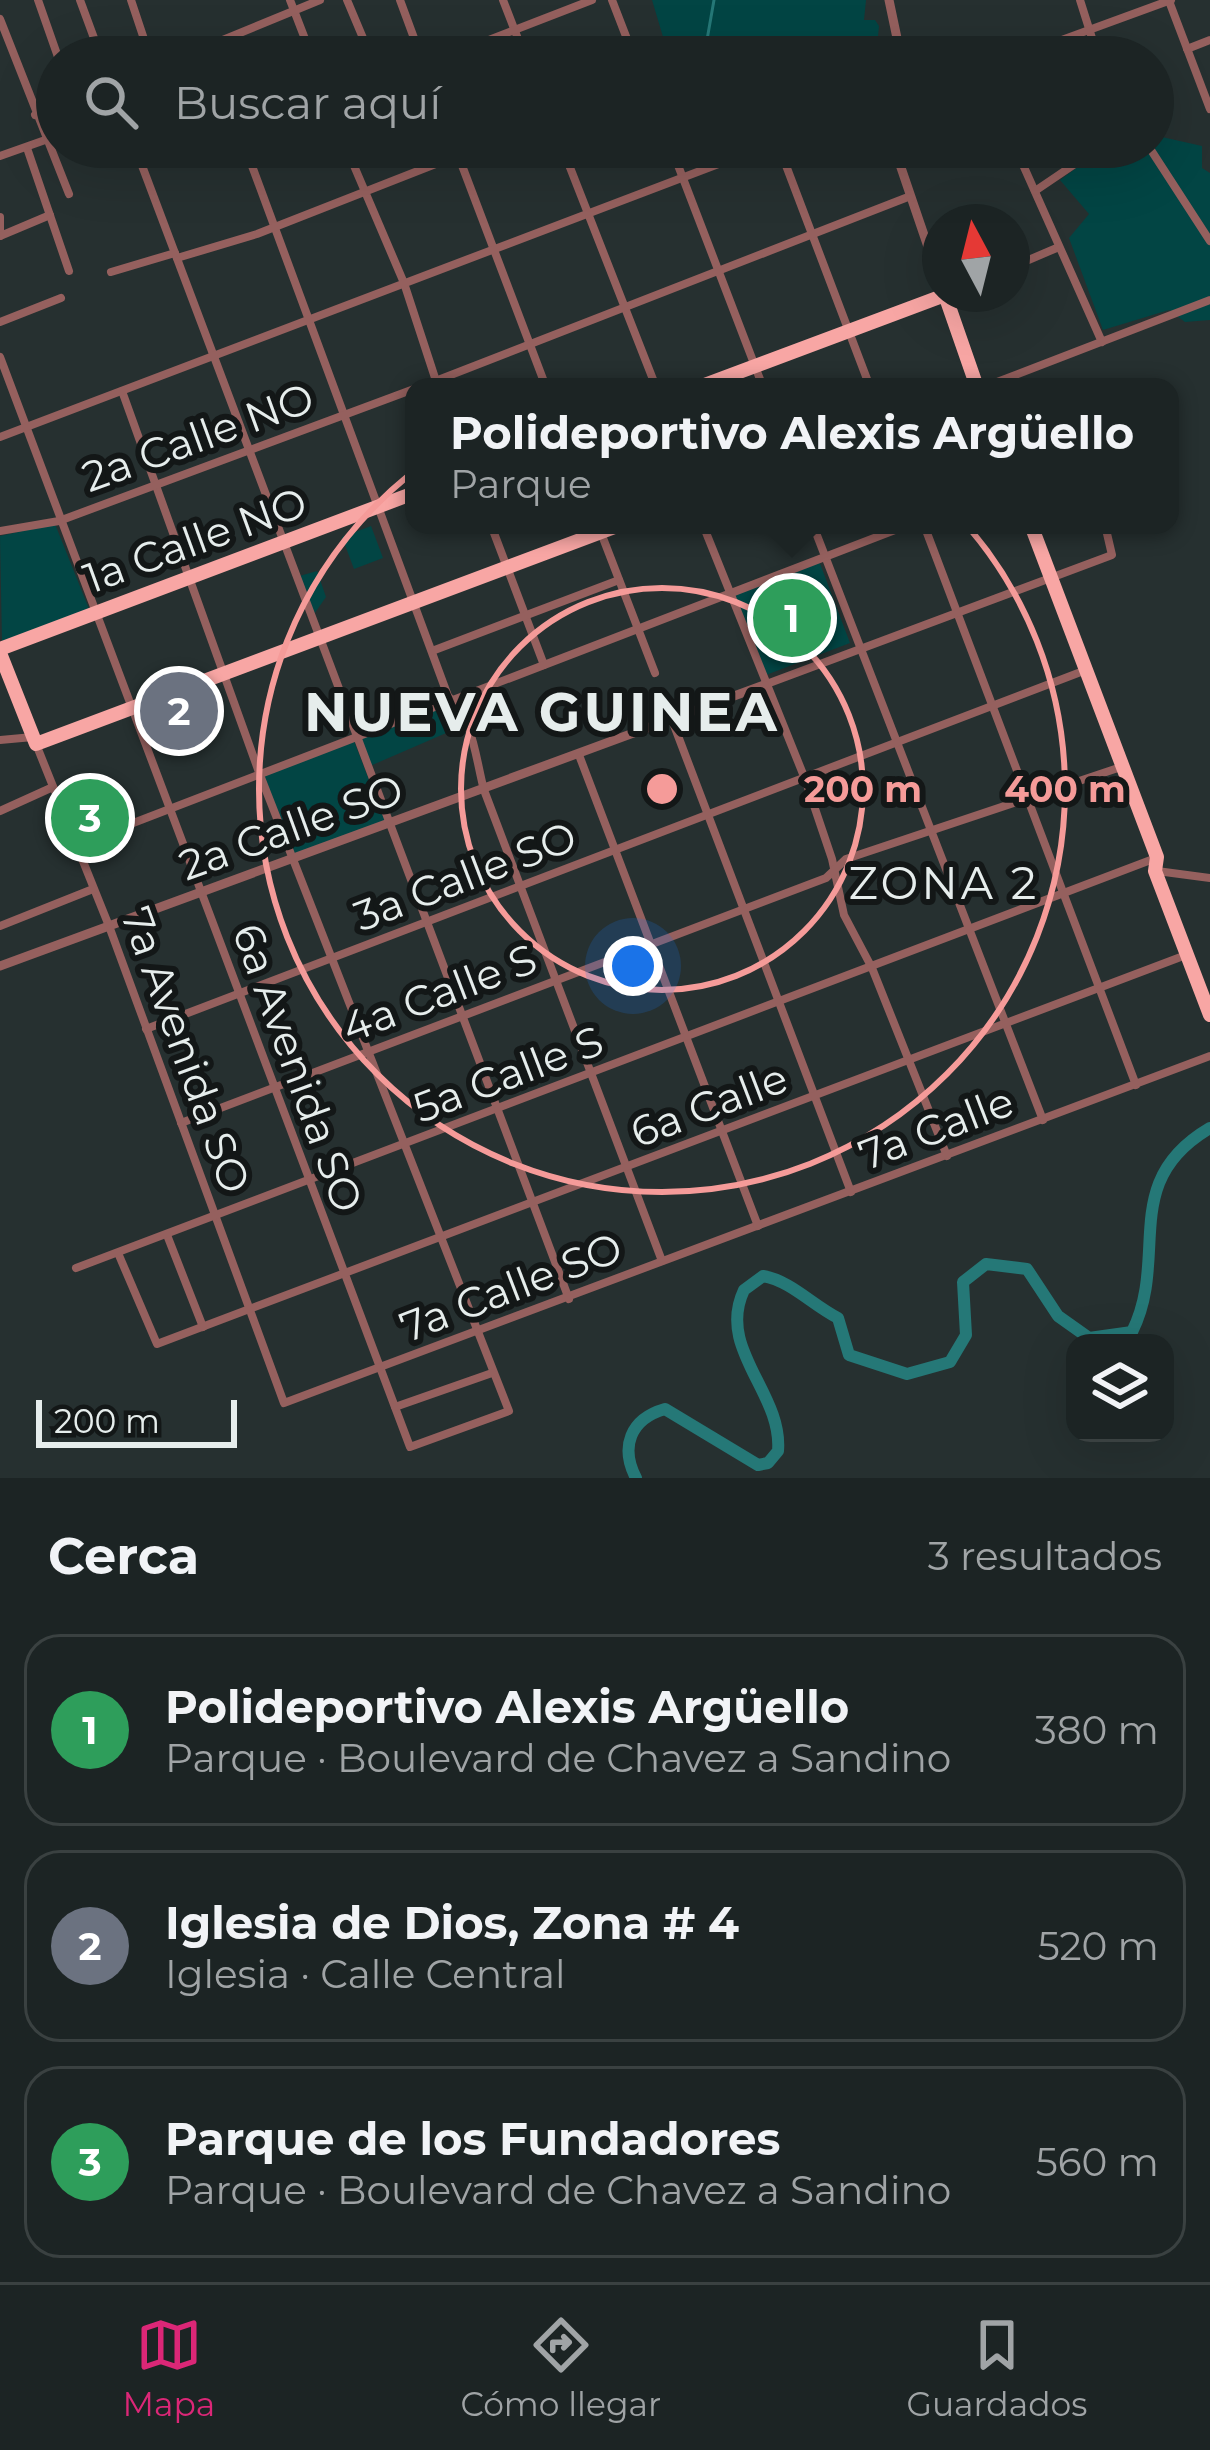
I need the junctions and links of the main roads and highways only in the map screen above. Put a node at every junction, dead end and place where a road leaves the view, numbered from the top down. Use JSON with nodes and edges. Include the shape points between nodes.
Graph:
{"nodes":[{"id":1,"x":922,"y":303,"type":"edge"},
{"id":2,"x":953,"y":312,"type":"edge"},
{"id":3,"x":723,"y":378,"type":"edge"},
{"id":4,"x":978,"y":378,"type":"edge"},
{"id":5,"x":405,"y":496,"type":"edge"},
{"id":6,"x":588,"y":534,"type":"edge"},
{"id":7,"x":1034,"y":534,"type":"edge"},
{"id":8,"x":0,"y":651,"type":"edge"},
{"id":9,"x":1210,"y":1015,"type":"edge"}],
"edges":[{"from":1,"to":3,"type":"highway"},
{"from":2,"to":4,"type":"highway"},
{"from":5,"to":8,"type":"highway","name":"1a Calle NO"},
{"from":6,"to":8,"type":"highway","via":[[34,741]]},
{"from":7,"to":9,"type":"highway"}]}
